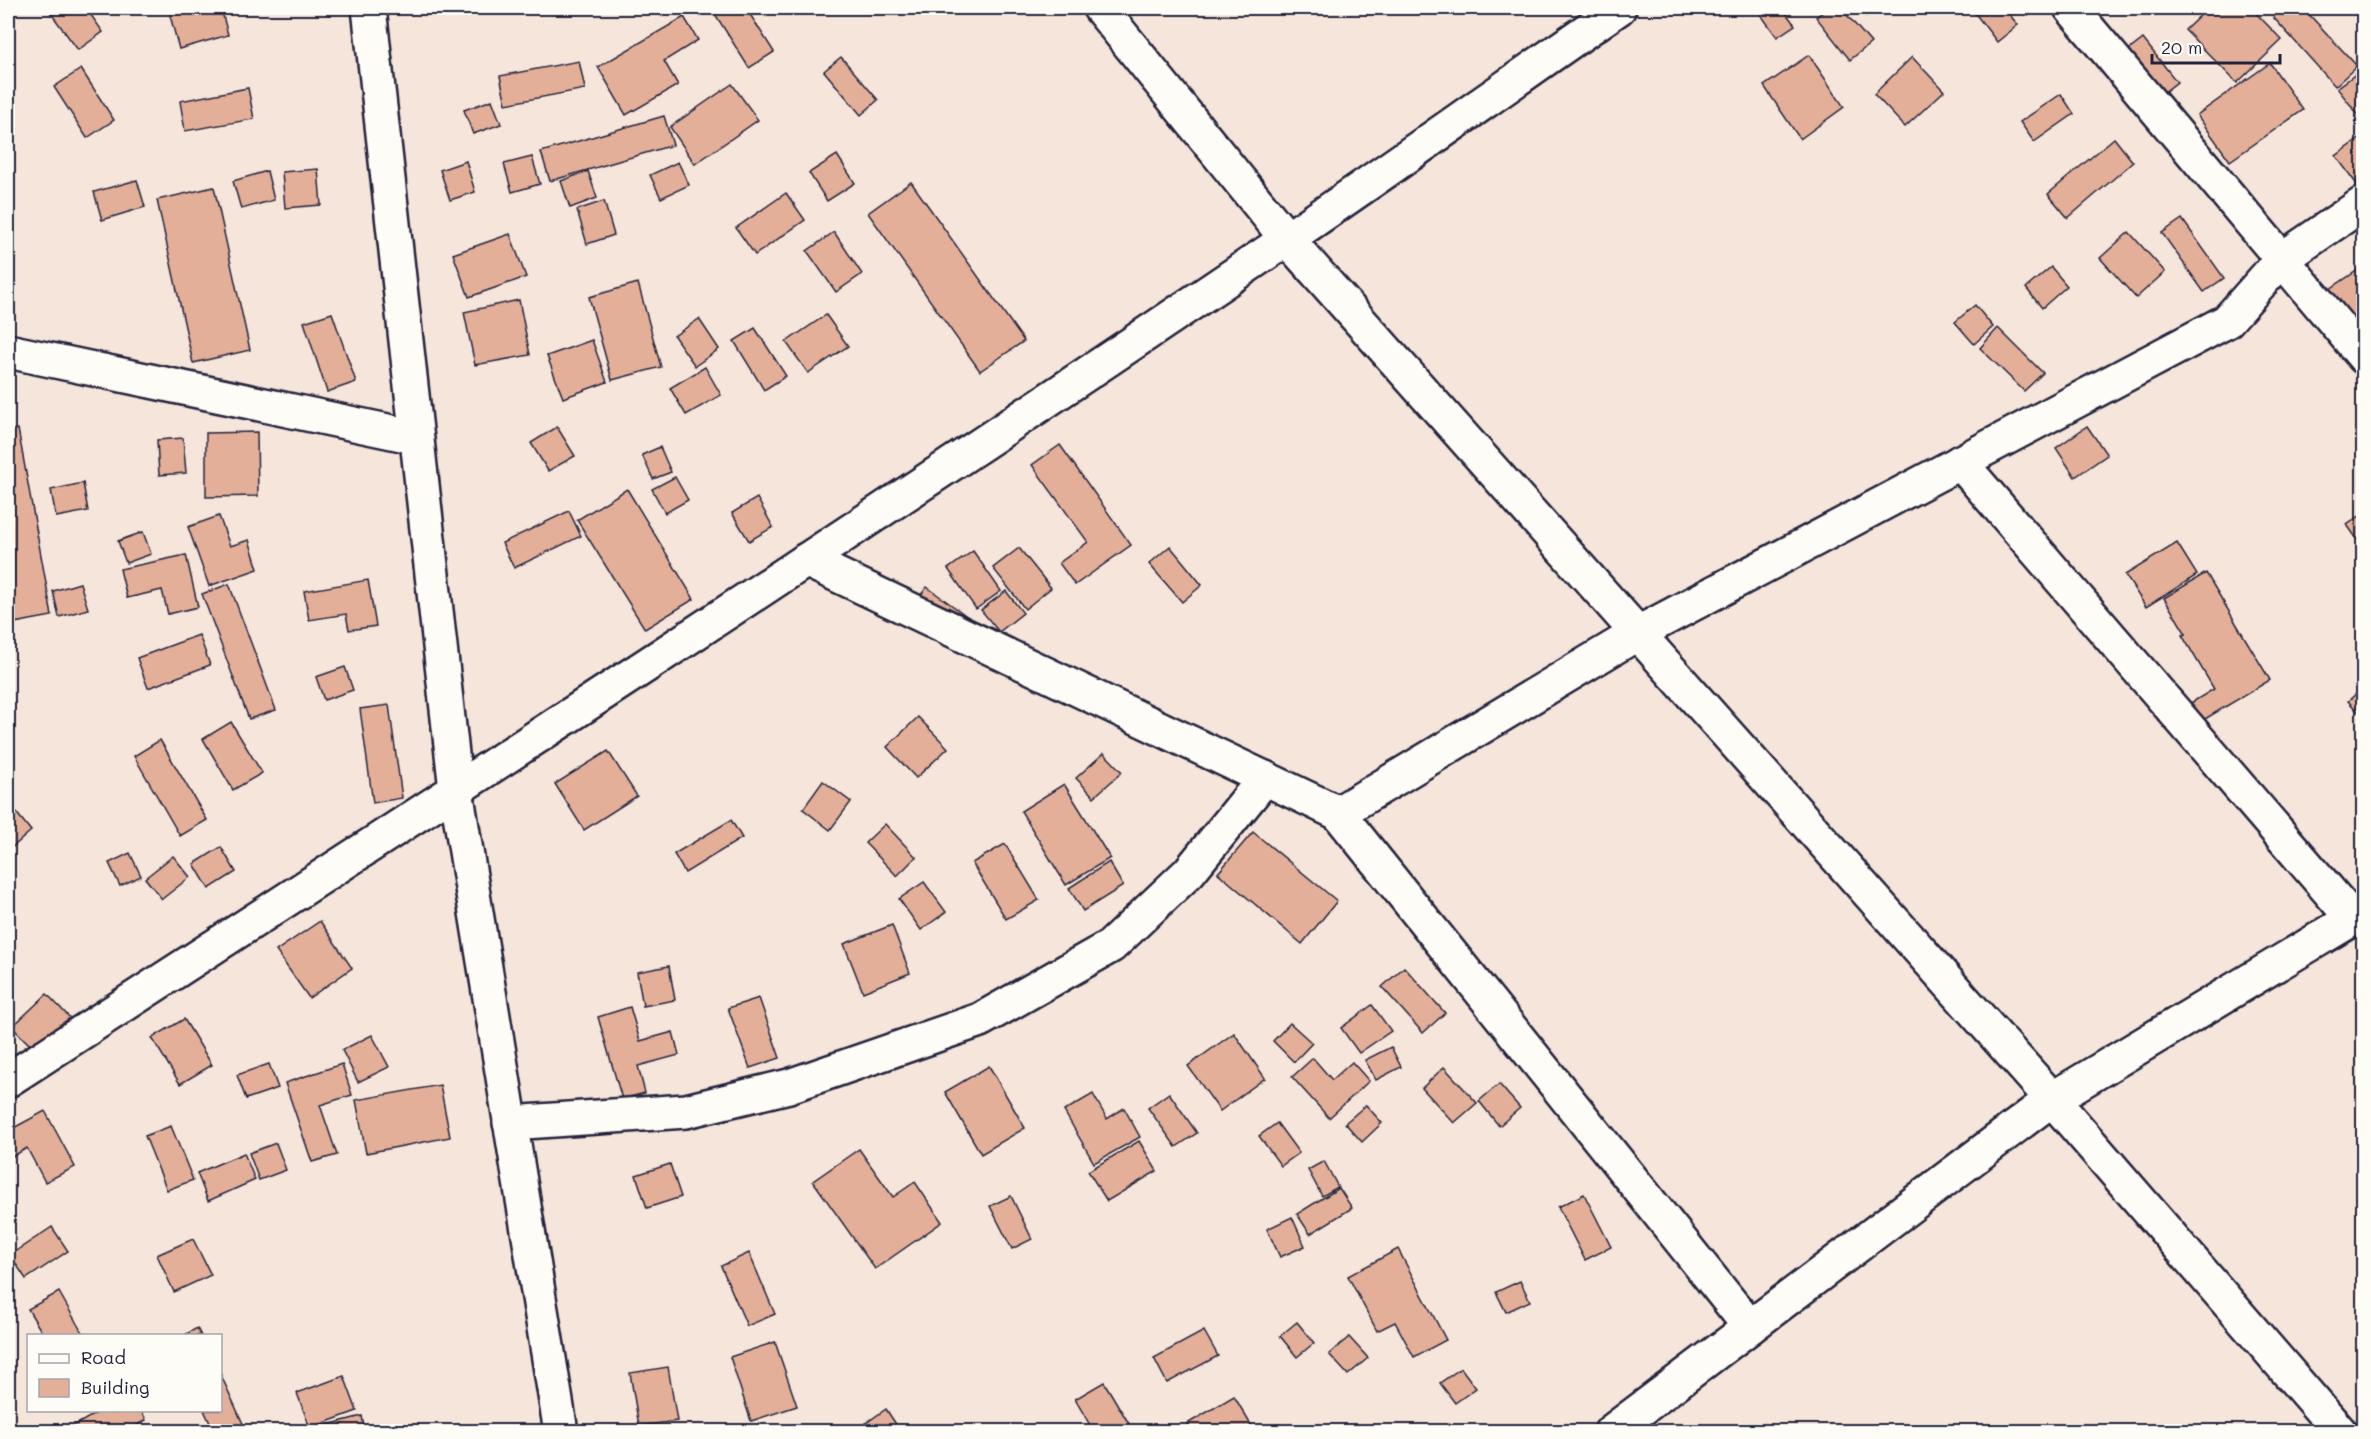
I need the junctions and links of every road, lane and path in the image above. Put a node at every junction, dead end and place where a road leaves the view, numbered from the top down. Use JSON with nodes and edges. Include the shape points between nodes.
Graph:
{"nodes":[{"id":1,"x":369,"y":8,"type":"edge"},
{"id":2,"x":1100,"y":8,"type":"edge"},
{"id":3,"x":1619,"y":8,"type":"edge"},
{"id":4,"x":2071,"y":8,"type":"edge"},
{"id":5,"x":2364,"y":203,"type":"edge"},
{"id":6,"x":1287,"y":239,"type":"junction"},
{"id":7,"x":2282,"y":259,"type":"junction"},
{"id":8,"x":8,"y":351,"type":"edge"},
{"id":9,"x":2364,"y":357,"type":"edge"},
{"id":10,"x":417,"y":437,"type":"junction"},
{"id":11,"x":1960,"y":462,"type":"junction"},
{"id":12,"x":806,"y":560,"type":"junction"},
{"id":13,"x":1638,"y":633,"type":"junction"},
{"id":14,"x":1265,"y":778,"type":"junction"},
{"id":15,"x":456,"y":790,"type":"junction"},
{"id":16,"x":1338,"y":813,"type":"junction"},
{"id":17,"x":2358,"y":916,"type":"edge"},
{"id":18,"x":8,"y":1080,"type":"edge"},
{"id":19,"x":2052,"y":1099,"type":"junction"},
{"id":20,"x":510,"y":1123,"type":"junction"},
{"id":21,"x":1750,"y":1327,"type":"junction"},
{"id":22,"x":561,"y":1431,"type":"edge"},
{"id":23,"x":1611,"y":1431,"type":"edge"},
{"id":24,"x":2340,"y":1431,"type":"edge"}],
"edges":[{"from":1,"to":10,"type":"street"},
{"from":2,"to":6,"type":"street"},
{"from":3,"to":6,"type":"street"},
{"from":4,"to":7,"type":"street"},
{"from":5,"to":7,"type":"street"},
{"from":6,"to":12,"type":"street"},
{"from":6,"to":13,"type":"street"},
{"from":7,"to":9,"type":"street"},
{"from":7,"to":11,"type":"street","via":[[2227,321]]},
{"from":8,"to":10,"type":"street"},
{"from":10,"to":15,"type":"street"},
{"from":11,"to":13,"type":"street"},
{"from":11,"to":17,"type":"street"},
{"from":12,"to":14,"type":"street"},
{"from":12,"to":15,"type":"street"},
{"from":13,"to":16,"type":"street"},
{"from":13,"to":19,"type":"street"},
{"from":14,"to":16,"type":"street"},
{"from":14,"to":20,"type":"street","via":[[1189,872],[1111,946],[980,1020],[789,1086],[686,1111]]},
{"from":15,"to":18,"type":"street"},
{"from":15,"to":20,"type":"street"},
{"from":16,"to":21,"type":"street"},
{"from":17,"to":19,"type":"street"},
{"from":19,"to":21,"type":"street"},
{"from":19,"to":24,"type":"street"},
{"from":20,"to":22,"type":"street"},
{"from":21,"to":23,"type":"street"}]}
